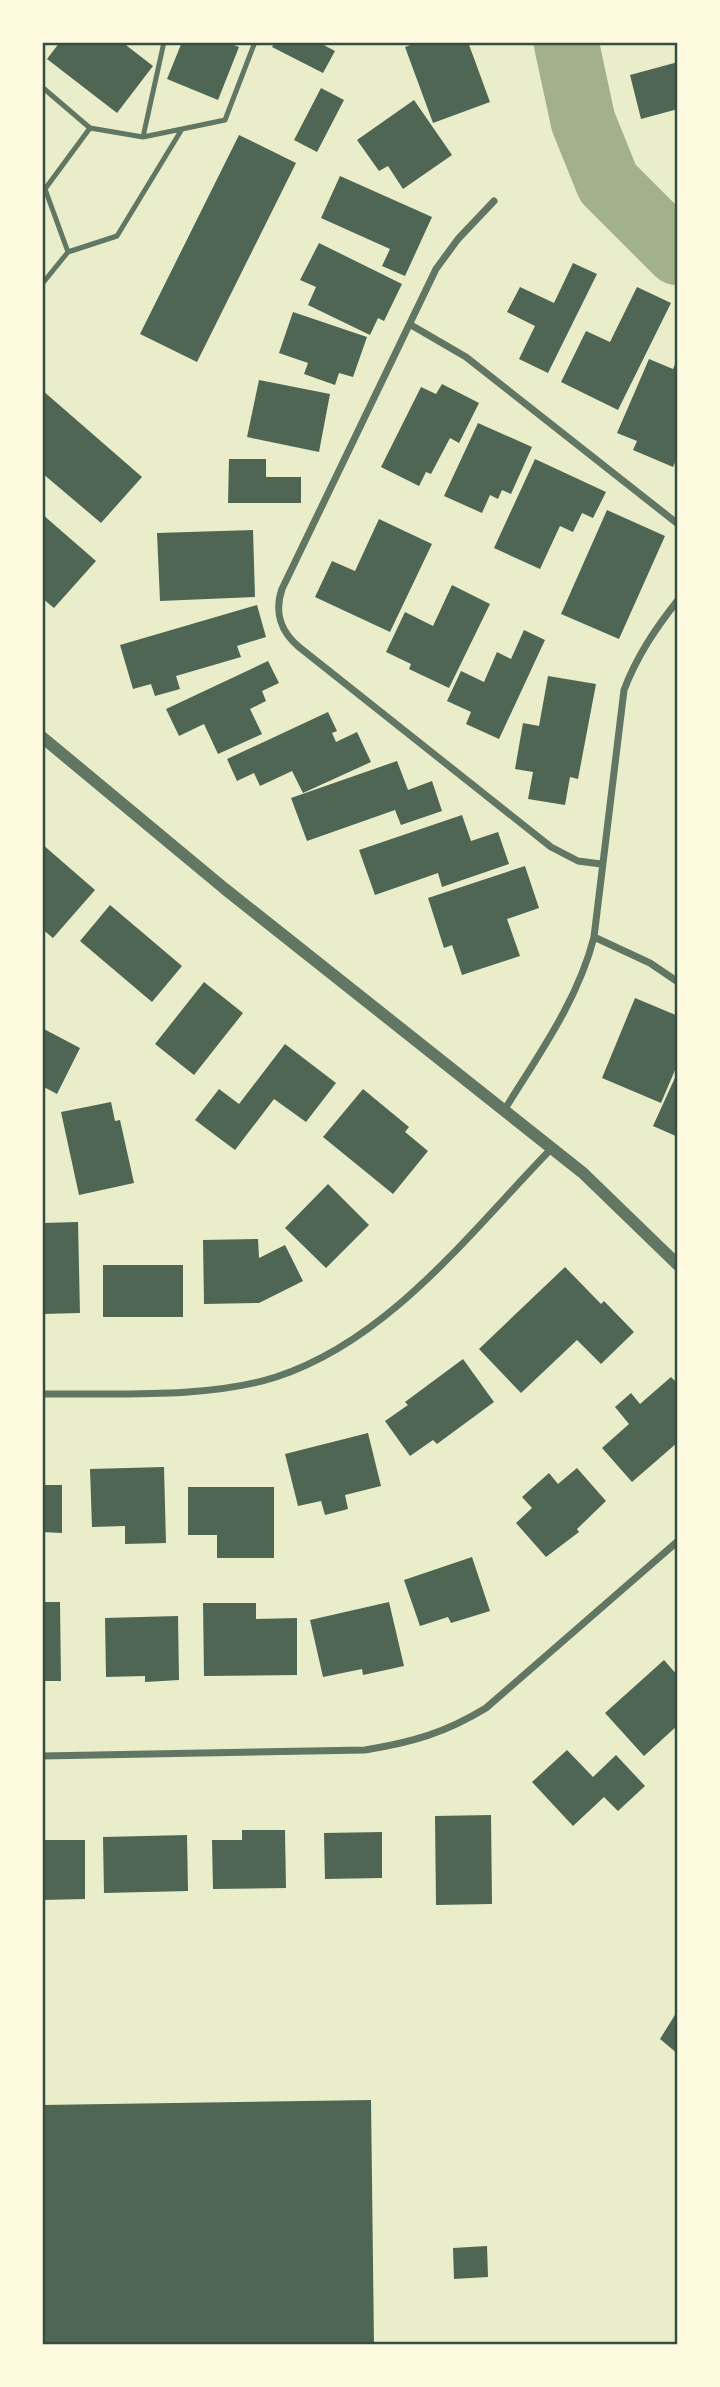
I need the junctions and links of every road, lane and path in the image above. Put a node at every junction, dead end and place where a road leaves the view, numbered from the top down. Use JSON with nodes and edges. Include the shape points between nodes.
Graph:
{"nodes":[{"id":1,"x":164,"y":42,"type":"edge"},
{"id":2,"x":255,"y":42,"type":"edge"},
{"id":3,"x":42,"y":87,"type":"edge"},
{"id":4,"x":90,"y":128,"type":"junction"},
{"id":5,"x":182,"y":129,"type":"junction"},
{"id":6,"x":143,"y":137,"type":"junction"},
{"id":7,"x":494,"y":201,"type":"dead end"},
{"id":8,"x":68,"y":251,"type":"junction"},
{"id":9,"x":42,"y":284,"type":"edge"},
{"id":10,"x":411,"y":325,"type":"junction"},
{"id":11,"x":678,"y":524,"type":"edge"},
{"id":12,"x":678,"y":600,"type":"edge"},
{"id":13,"x":42,"y":737,"type":"edge"},
{"id":14,"x":601,"y":864,"type":"junction"},
{"id":15,"x":594,"y":937,"type":"junction"},
{"id":16,"x":678,"y":982,"type":"edge"},
{"id":17,"x":505,"y":1109,"type":"junction"},
{"id":18,"x":552,"y":1148,"type":"junction"},
{"id":19,"x":678,"y":1265,"type":"edge"},
{"id":20,"x":42,"y":1394,"type":"edge"},
{"id":21,"x":678,"y":1541,"type":"edge"},
{"id":22,"x":42,"y":1756,"type":"edge"}],
"edges":[{"from":1,"to":6,"type":"lane"},
{"from":2,"to":5,"type":"lane","via":[[225,120]]},
{"from":3,"to":4,"type":"lane"},
{"from":4,"to":6,"type":"lane"},
{"from":4,"to":8,"type":"lane","via":[[45,189]]},
{"from":5,"to":6,"type":"lane"},
{"from":5,"to":8,"type":"lane","via":[[117,236]]},
{"from":7,"to":10,"type":"street","via":[[446,253]]},
{"from":8,"to":9,"type":"lane"},
{"from":10,"to":11,"type":"street","via":[[466,356]]},
{"from":10,"to":14,"type":"street","via":[[282,589],[278,603],[282,626],[299,647],[551,847],[578,860]]},
{"from":12,"to":14,"type":"street","via":[[653,631],[624,690]]},
{"from":13,"to":17,"type":"street","via":[[225,889]]},
{"from":14,"to":15,"type":"street"},
{"from":15,"to":16,"type":"street","via":[[650,963]]},
{"from":15,"to":17,"type":"street","via":[[569,1003]]},
{"from":17,"to":18,"type":"street"},
{"from":18,"to":19,"type":"street"},
{"from":18,"to":20,"type":"street","via":[[422,1282],[346,1347],[275,1378],[198,1391]]},
{"from":21,"to":22,"type":"street","via":[[486,1708],[452,1728],[420,1739],[365,1750]]}]}
